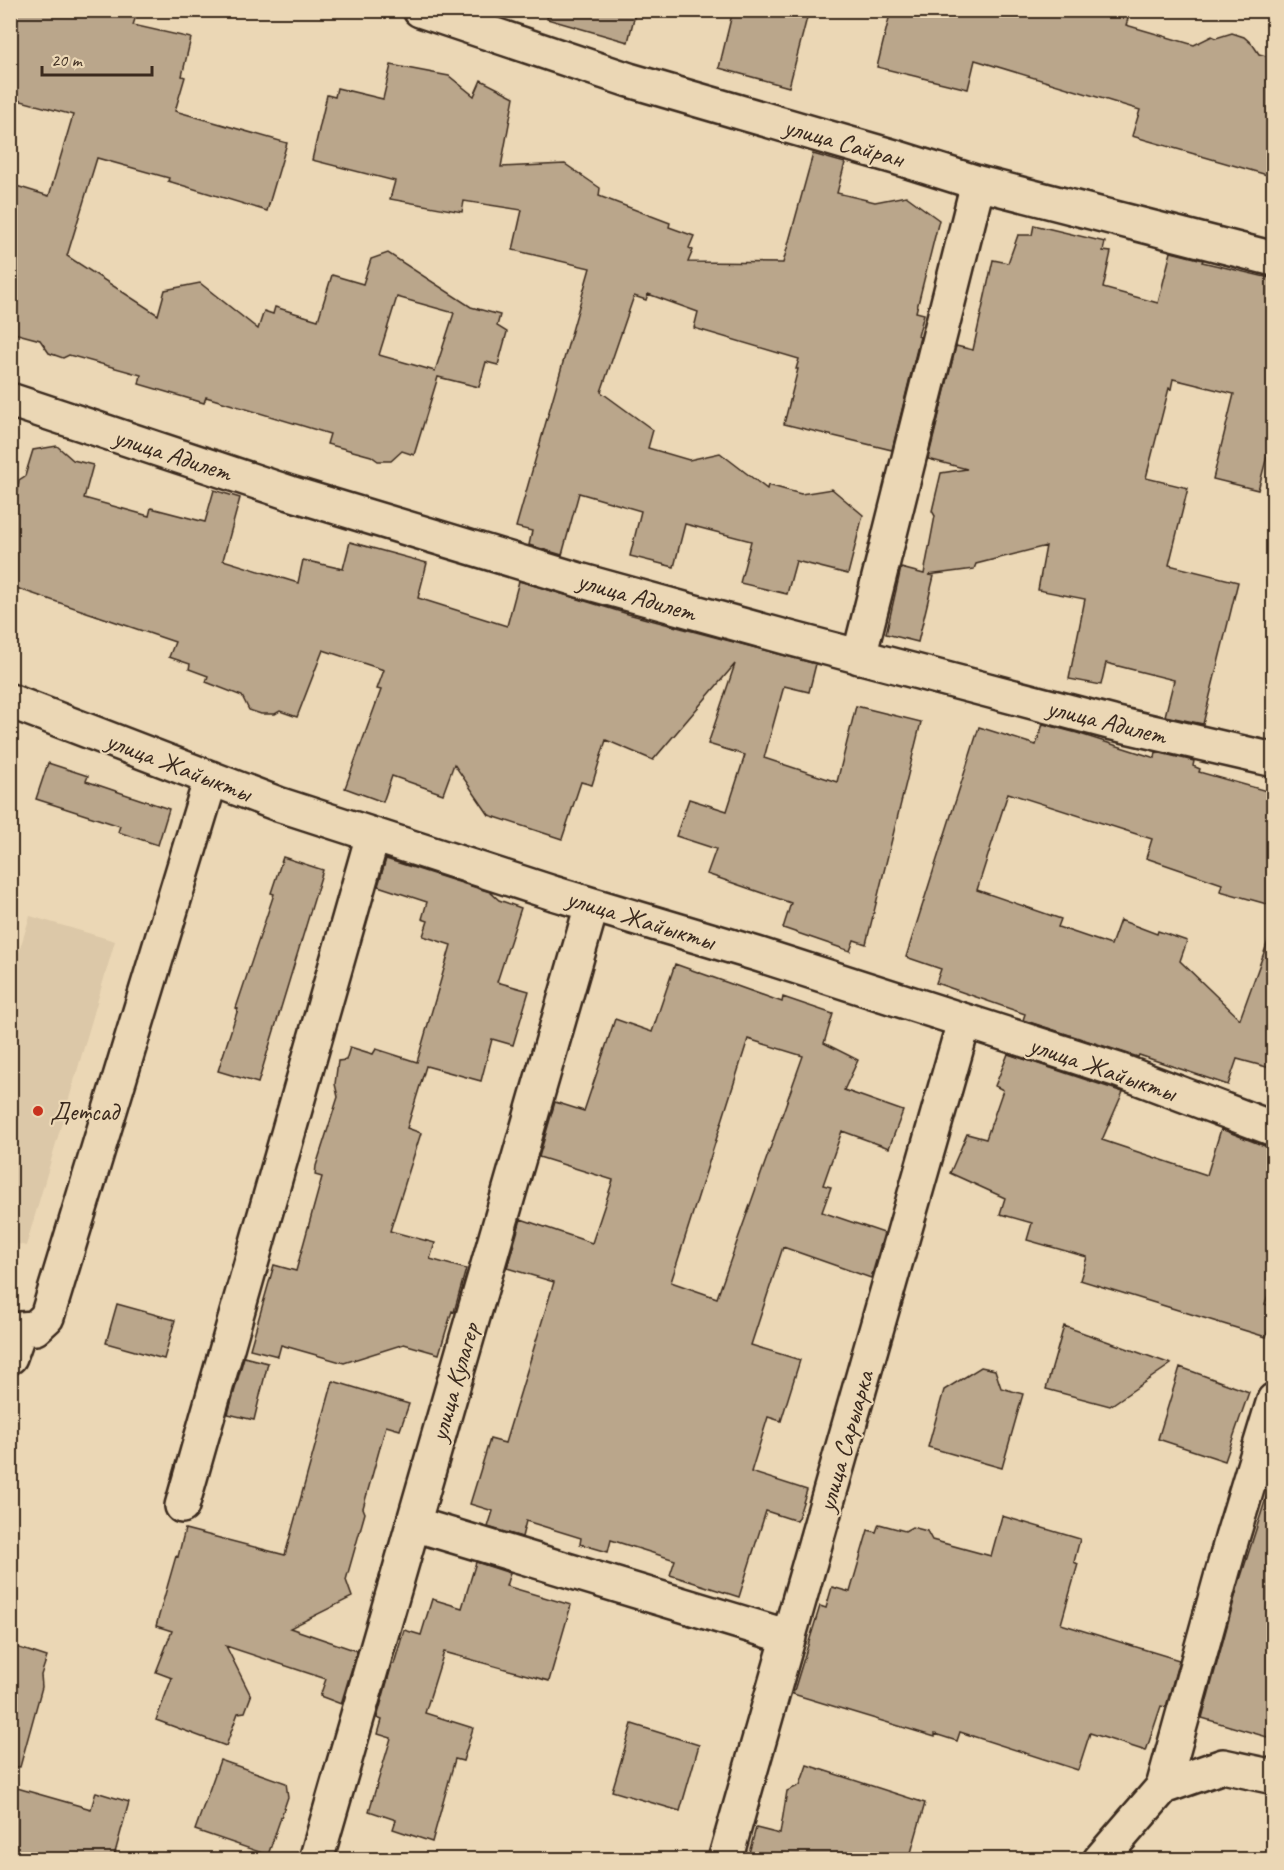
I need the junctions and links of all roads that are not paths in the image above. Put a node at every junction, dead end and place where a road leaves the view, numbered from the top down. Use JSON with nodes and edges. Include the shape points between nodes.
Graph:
{"nodes":[{"id":1,"x":420,"y":10,"type":"edge"},
{"id":2,"x":978,"y":183,"type":"junction"},
{"id":3,"x":1274,"y":259,"type":"edge"},
{"id":4,"x":10,"y":400,"type":"edge"},
{"id":5,"x":859,"y":657,"type":"junction"},
{"id":6,"x":10,"y":701,"type":"edge"},
{"id":7,"x":1274,"y":760,"type":"edge"},
{"id":8,"x":212,"y":778,"type":"junction"},
{"id":9,"x":373,"y":835,"type":"junction"},
{"id":10,"x":592,"y":905,"type":"junction"},
{"id":11,"x":964,"y":1022,"type":"junction"},
{"id":12,"x":1274,"y":1129,"type":"edge"},
{"id":13,"x":14,"y":1338,"type":"edge"},
{"id":14,"x":1274,"y":1400,"type":"edge"},
{"id":15,"x":182,"y":1506,"type":"dead end"},
{"id":16,"x":414,"y":1524,"type":"junction"},
{"id":17,"x":789,"y":1637,"type":"junction"},
{"id":18,"x":1274,"y":1777,"type":"edge"},
{"id":19,"x":1163,"y":1787,"type":"junction"},
{"id":20,"x":316,"y":1860,"type":"edge"},
{"id":21,"x":725,"y":1860,"type":"edge"},
{"id":22,"x":1100,"y":1860,"type":"edge"}],
"edges":[{"from":1,"to":2,"type":"street","name":"улица Сайран","via":[[629,80]]},
{"from":2,"to":3,"type":"street","name":"улица Сайран"},
{"from":2,"to":5,"type":"street"},
{"from":4,"to":5,"type":"street","name":"улица Адилет","via":[[301,496],[579,580]]},
{"from":5,"to":7,"type":"street","name":"улица Адилет"},
{"from":6,"to":8,"type":"street","name":"улица Жайыкты"},
{"from":8,"to":9,"type":"street","name":"улица Жайыкты"},
{"from":8,"to":13,"type":"street","via":[[47,1317]]},
{"from":9,"to":10,"type":"street","name":"улица Жайыкты"},
{"from":9,"to":15,"type":"street"},
{"from":10,"to":11,"type":"street","name":"улица Жайыкты"},
{"from":10,"to":16,"type":"street","name":"улица Кулагер"},
{"from":11,"to":12,"type":"street","name":"улица Жайыкты","via":[[1118,1070]]},
{"from":11,"to":17,"type":"street","name":"улица Сарыарка"},
{"from":14,"to":19,"type":"street"},
{"from":16,"to":17,"type":"street"},
{"from":16,"to":20,"type":"street","name":"улица Кулагер"},
{"from":17,"to":21,"type":"street","name":"улица Сарыарка"},
{"from":18,"to":19,"type":"street","via":[[1223,1766]]},
{"from":19,"to":22,"type":"street"}]}
